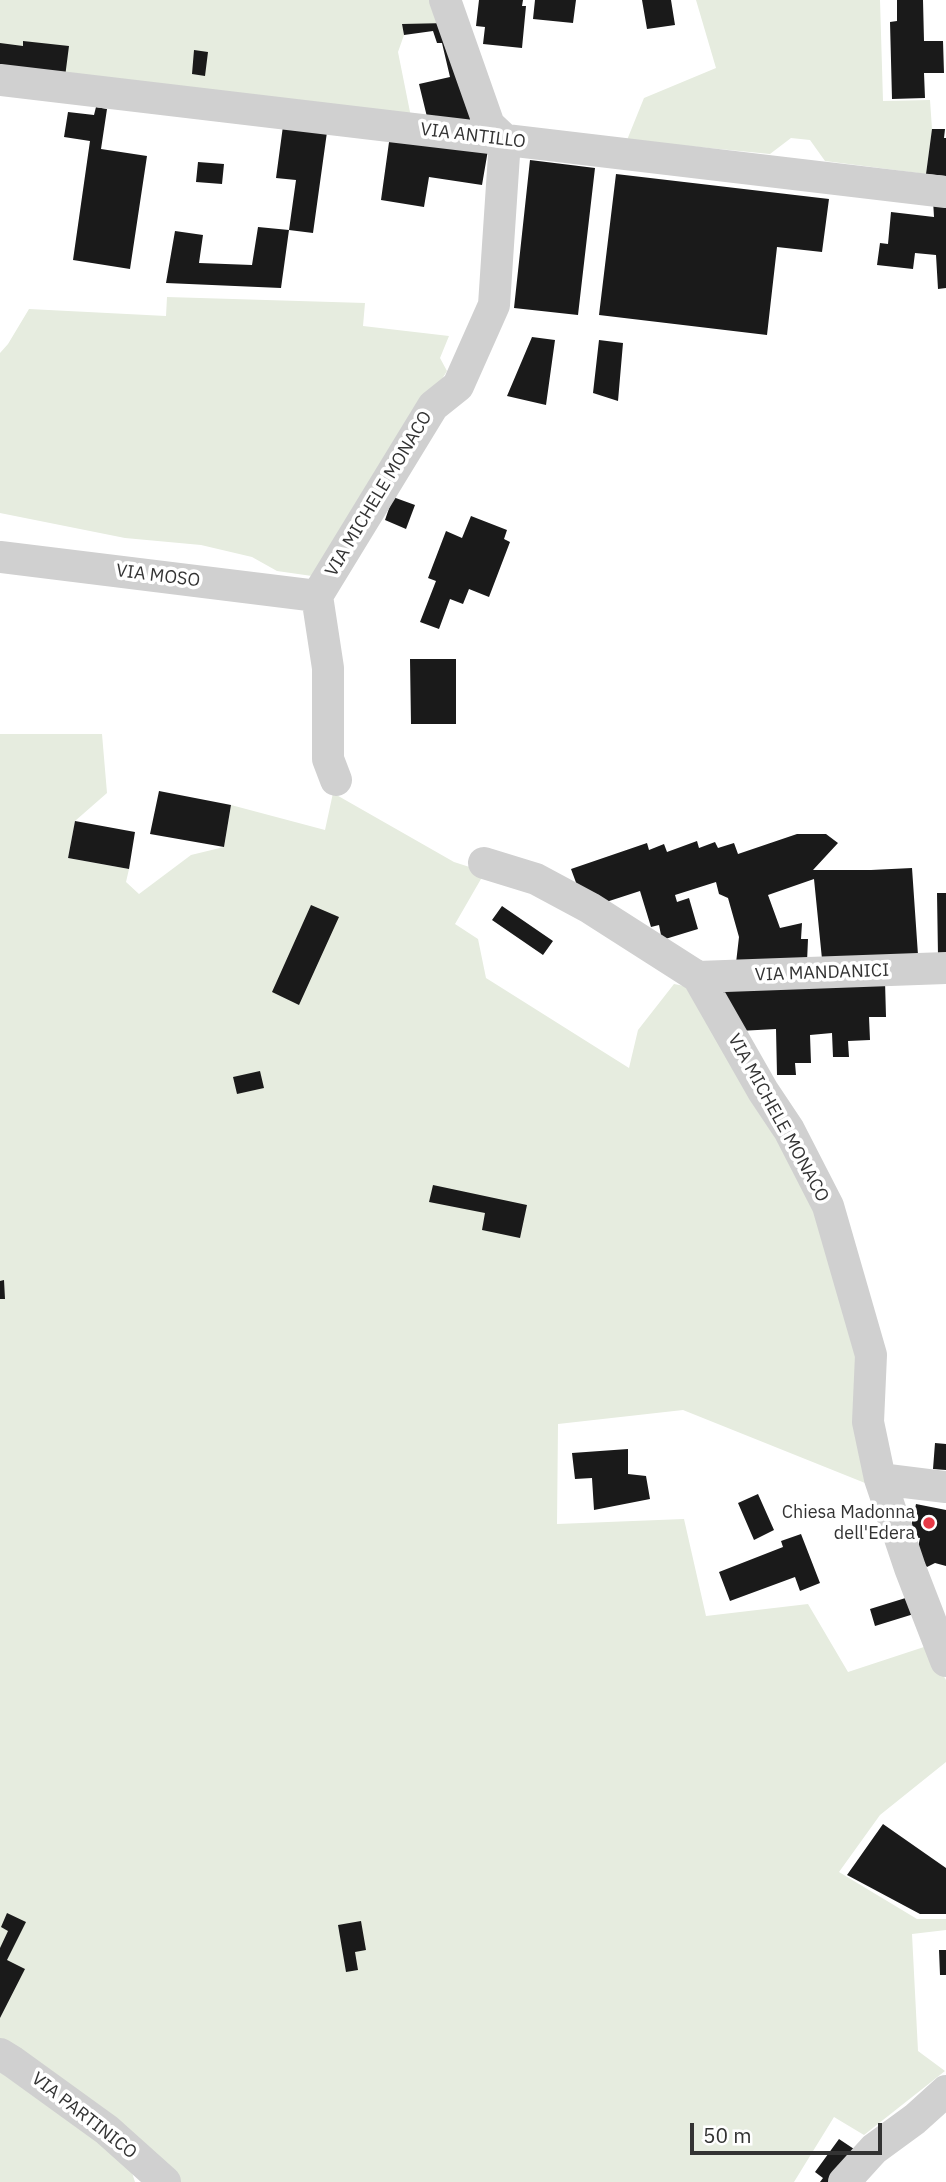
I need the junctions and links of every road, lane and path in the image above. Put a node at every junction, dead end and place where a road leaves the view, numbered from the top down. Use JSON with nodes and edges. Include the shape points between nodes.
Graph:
{"nodes":[{"id":1,"x":445,"y":0,"type":"edge"},
{"id":2,"x":0,"y":80,"type":"edge"},
{"id":3,"x":505,"y":140,"type":"junction"},
{"id":4,"x":946,"y":192,"type":"edge"},
{"id":5,"x":0,"y":557,"type":"edge"},
{"id":6,"x":317,"y":596,"type":"junction"},
{"id":7,"x":335,"y":780,"type":"dead end"},
{"id":8,"x":484,"y":863,"type":"dead end"},
{"id":9,"x":946,"y":968,"type":"edge"},
{"id":10,"x":698,"y":977,"type":"junction"},
{"id":11,"x":880,"y":1479,"type":"junction"},
{"id":12,"x":946,"y":1487,"type":"edge"},
{"id":13,"x":946,"y":1661,"type":"edge"},
{"id":14,"x":0,"y":2054,"type":"edge"},
{"id":15,"x":946,"y":2091,"type":"edge"},
{"id":16,"x":165,"y":2182,"type":"edge"},
{"id":17,"x":844,"y":2182,"type":"edge"}],
"edges":[{"from":1,"to":3,"type":"street","via":[[489,125]]},
{"from":2,"to":3,"type":"street","name":"VIA ANTILLO"},
{"from":3,"to":4,"type":"street","name":"VIA ANTILLO"},
{"from":3,"to":6,"type":"street","name":"VIA MICHELE MONACO","via":[[494,305],[458,386],[432,407]]},
{"from":5,"to":6,"type":"street","name":"VIA MOSO"},
{"from":6,"to":7,"type":"street","name":"VIA MICHELE MONACO","via":[[328,668],[328,759]]},
{"from":8,"to":10,"type":"street","name":"VIA MICHELE MONACO","via":[[536,879]]},
{"from":9,"to":10,"type":"street","name":"VIA MANDANICI"},
{"from":10,"to":11,"type":"street","name":"VIA MICHELE MONACO","via":[[789,1130],[828,1206],[870,1356],[868,1422]]},
{"from":11,"to":12,"type":"street"},
{"from":11,"to":13,"type":"street","name":"VIA MICHELE MONACO"},
{"from":14,"to":16,"type":"street","name":"VIA PARTINICO","via":[[107,2130]]},
{"from":15,"to":17,"type":"street","via":[[874,2149]]}]}
